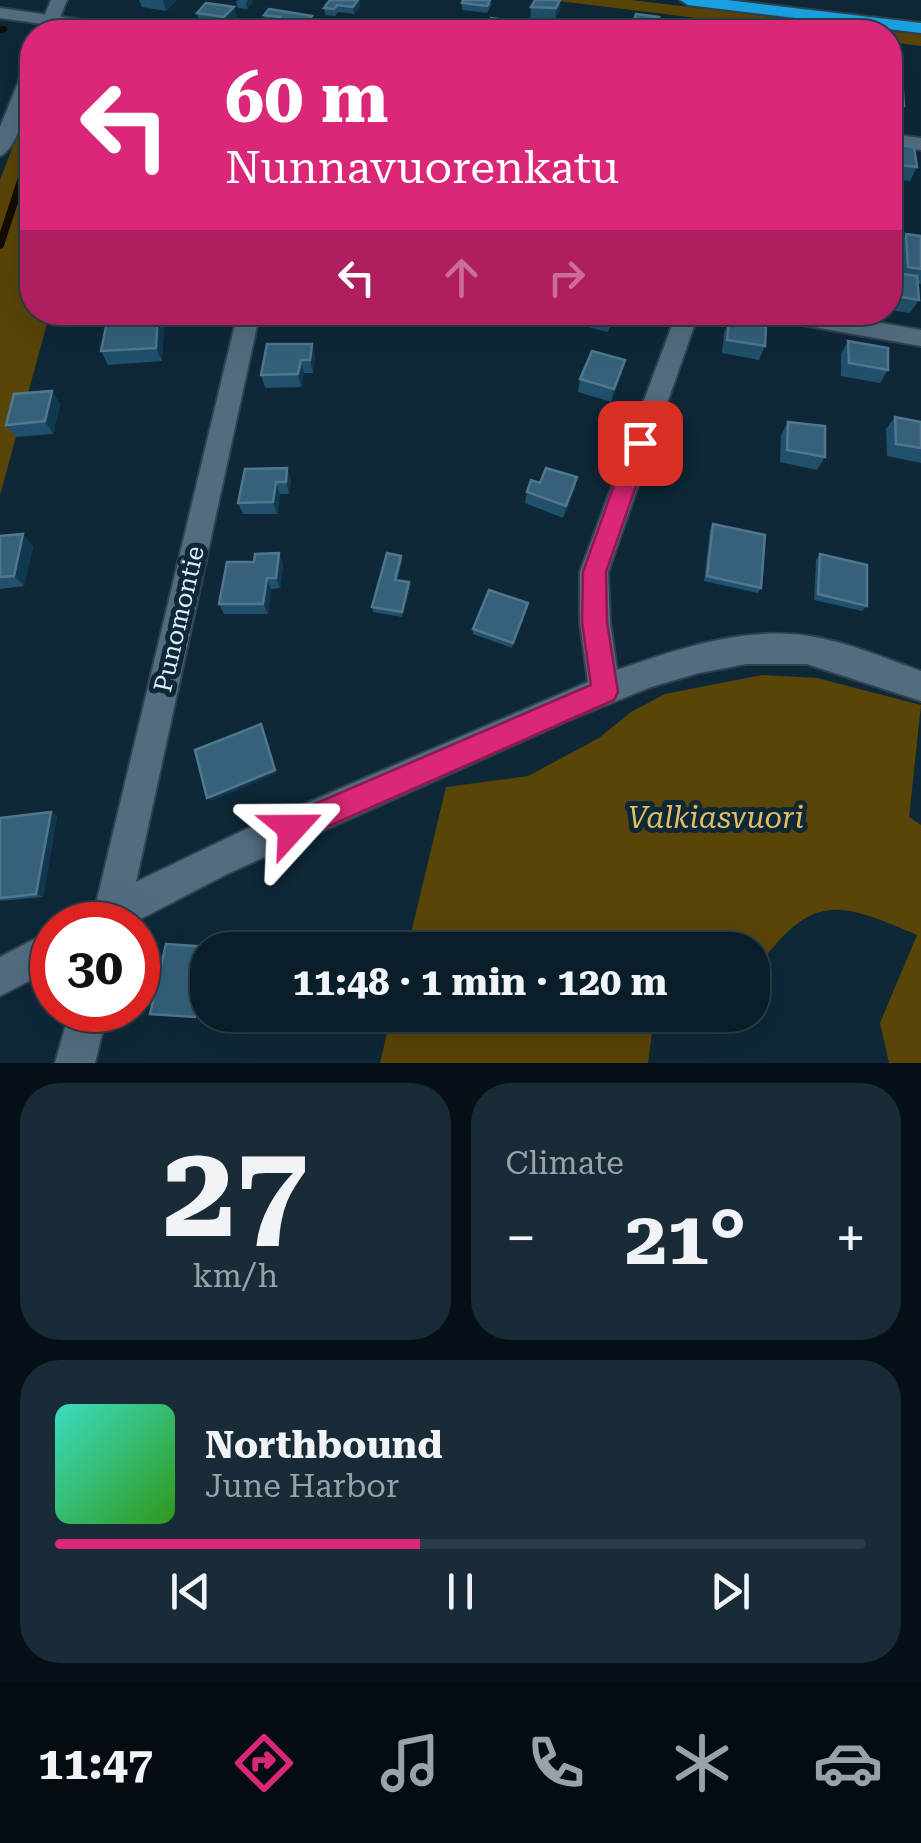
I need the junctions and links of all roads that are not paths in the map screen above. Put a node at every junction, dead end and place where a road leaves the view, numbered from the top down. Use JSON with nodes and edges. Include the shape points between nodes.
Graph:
{"nodes":[{"id":1,"x":688,"y":0,"type":"edge"},
{"id":2,"x":804,"y":0,"type":"edge"},
{"id":3,"x":0,"y":14,"type":"edge"},
{"id":4,"x":921,"y":14,"type":"edge"},
{"id":5,"x":24,"y":20,"type":"edge"},
{"id":6,"x":854,"y":20,"type":"edge"},
{"id":7,"x":20,"y":99,"type":"edge"},
{"id":8,"x":0,"y":150,"type":"edge"},
{"id":9,"x":246,"y":325,"type":"edge"},
{"id":10,"x":683,"y":325,"type":"edge"},
{"id":11,"x":848,"y":325,"type":"edge"},
{"id":12,"x":921,"y":338,"type":"edge"},
{"id":13,"x":921,"y":686,"type":"edge"},
{"id":14,"x":605,"y":692,"type":"junction"},
{"id":15,"x":109,"y":902,"type":"edge"},
{"id":16,"x":139,"y":902,"type":"edge"},
{"id":17,"x":30,"y":961,"type":"edge"},
{"id":18,"x":0,"y":978,"type":"edge"},
{"id":19,"x":83,"y":1032,"type":"edge"},
{"id":20,"x":75,"y":1063,"type":"edge"}],
"edges":[{"from":1,"to":6,"type":"highway"},
{"from":2,"to":4,"type":"highway"},
{"from":3,"to":5,"type":"street"},
{"from":7,"to":8,"type":"street"},
{"from":9,"to":15,"type":"street","name":"Punomontie"},
{"from":10,"to":14,"type":"street","via":[[594,572]]},
{"from":11,"to":12,"type":"street"},
{"from":13,"to":14,"type":"street","via":[[791,648],[686,662]]},
{"from":14,"to":16,"type":"street","via":[[196,870]]},
{"from":17,"to":18,"type":"street"},
{"from":19,"to":20,"type":"street"}]}
